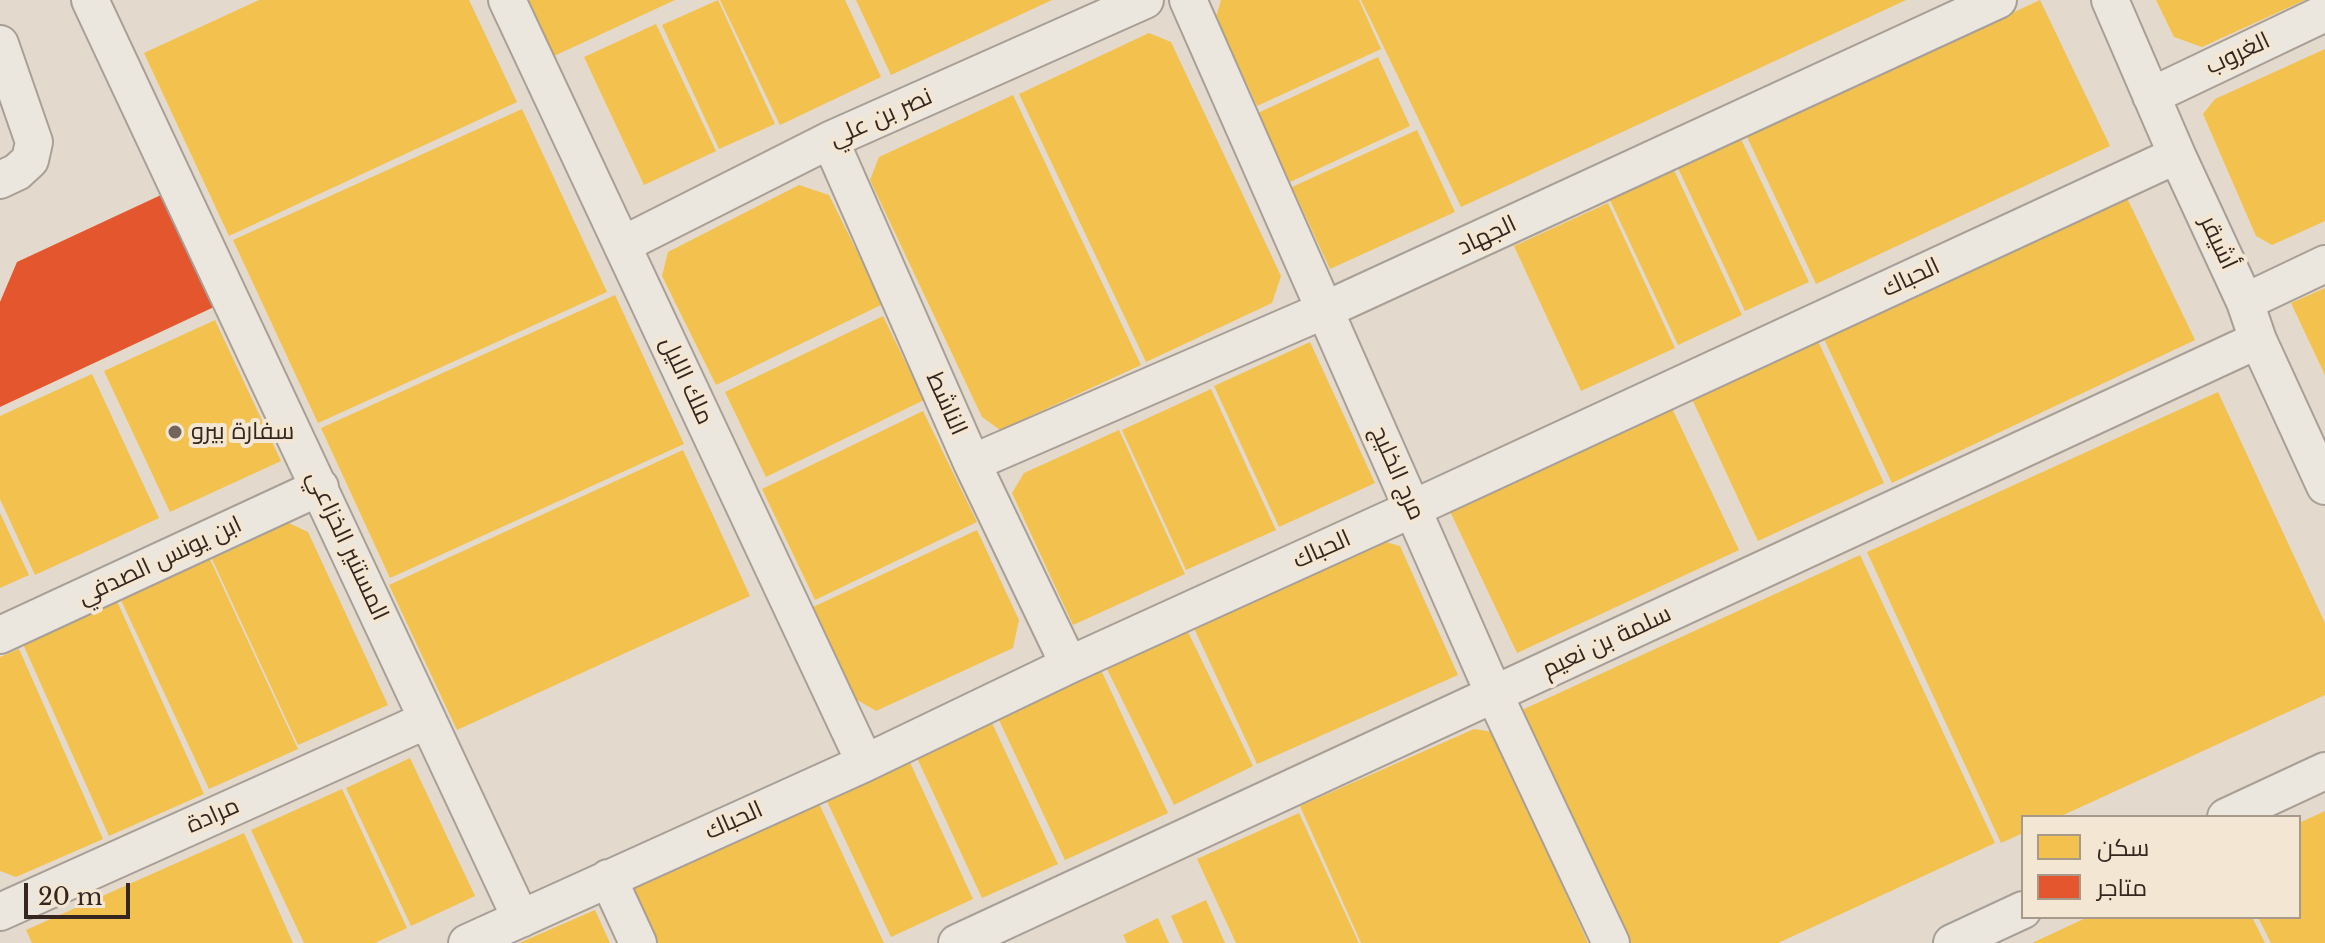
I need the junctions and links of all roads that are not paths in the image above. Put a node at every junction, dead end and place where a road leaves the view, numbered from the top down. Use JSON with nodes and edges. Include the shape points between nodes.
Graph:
{"nodes":[{"id":1,"x":90,"y":0,"type":"edge"},
{"id":2,"x":507,"y":0,"type":"edge"},
{"id":3,"x":1145,"y":0,"type":"edge"},
{"id":4,"x":1188,"y":0,"type":"edge"},
{"id":5,"x":1998,"y":0,"type":"edge"},
{"id":6,"x":2110,"y":0,"type":"edge"},
{"id":7,"x":2325,"y":13,"type":"edge"},
{"id":8,"x":0,"y":44,"type":"edge"},
{"id":9,"x":2151,"y":96,"type":"junction"},
{"id":10,"x":830,"y":140,"type":"junction"},
{"id":11,"x":2177,"y":155,"type":"junction"},
{"id":12,"x":0,"y":180,"type":"edge"},
{"id":13,"x":622,"y":245,"type":"junction"},
{"id":14,"x":2325,"y":264,"type":"edge"},
{"id":15,"x":2245,"y":302,"type":"junction"},
{"id":16,"x":1325,"y":310,"type":"junction"},
{"id":17,"x":2258,"y":340,"type":"junction"},
{"id":18,"x":972,"y":463,"type":"junction"},
{"id":19,"x":2325,"y":486,"type":"edge"},
{"id":20,"x":320,"y":487,"type":"junction"},
{"id":21,"x":1412,"y":509,"type":"junction"},
{"id":22,"x":0,"y":635,"type":"edge"},
{"id":23,"x":1069,"y":665,"type":"junction"},
{"id":24,"x":1494,"y":694,"type":"junction"},
{"id":25,"x":427,"y":720,"type":"junction"},
{"id":26,"x":865,"y":763,"type":"junction"},
{"id":27,"x":2325,"y":771,"type":"edge"},
{"id":28,"x":2230,"y":815,"type":"edge"},
{"id":29,"x":608,"y":878,"type":"junction"},
{"id":30,"x":2021,"y":911,"type":"edge"},
{"id":31,"x":0,"y":912,"type":"edge"},
{"id":32,"x":521,"y":919,"type":"junction"},
{"id":33,"x":1966,"y":940,"type":"edge"},
{"id":34,"x":467,"y":943,"type":"edge"},
{"id":35,"x":638,"y":943,"type":"edge"},
{"id":36,"x":957,"y":943,"type":"edge"},
{"id":37,"x":1611,"y":943,"type":"edge"}],
"edges":[{"from":1,"to":20,"type":"street","name":"المستنير الخزاعي"},
{"from":2,"to":13,"type":"street","name":"ملك الليل"},
{"from":3,"to":10,"type":"street","name":"نصر بن علي"},
{"from":4,"to":16,"type":"street","name":"مرج الخليج"},
{"from":5,"to":16,"type":"street","name":"الجهاد"},
{"from":6,"to":9,"type":"street","name":"أشيقر"},
{"from":7,"to":9,"type":"street","name":"الغروب"},
{"from":8,"to":12,"type":"street","via":[[34,142],[30,160]]},
{"from":9,"to":11,"type":"street","name":"أشيقر"},
{"from":10,"to":13,"type":"street","name":"نصر بن علي"},
{"from":10,"to":18,"type":"street","name":"الناشط"},
{"from":11,"to":15,"type":"street","name":"أشيقر"},
{"from":11,"to":21,"type":"street","name":"الحباك"},
{"from":13,"to":26,"type":"street","name":"ملك الليل"},
{"from":14,"to":15,"type":"street"},
{"from":15,"to":17,"type":"street","name":"أشيقر"},
{"from":16,"to":18,"type":"street","name":"الجهاد"},
{"from":16,"to":21,"type":"street","name":"مرج الخليج"},
{"from":17,"to":19,"type":"street","name":"أشيقر"},
{"from":17,"to":24,"type":"street","name":"سلمة بن نعيم"},
{"from":18,"to":23,"type":"street","name":"الناشط"},
{"from":20,"to":22,"type":"street","name":"ابن يونس الصدفي"},
{"from":20,"to":25,"type":"street","name":"المستنير الخزاعي"},
{"from":21,"to":23,"type":"street","name":"الحباك"},
{"from":21,"to":24,"type":"street","name":"مرج الخليج"},
{"from":23,"to":26,"type":"street","name":"الحباك"},
{"from":24,"to":36,"type":"street","name":"سلمة بن نعيم"},
{"from":24,"to":37,"type":"street","name":"مرج الخليج"},
{"from":25,"to":31,"type":"street","name":"مرادة"},
{"from":25,"to":32,"type":"street","name":"المستنير الخزاعي"},
{"from":26,"to":29,"type":"street","name":"الحباك"},
{"from":27,"to":28,"type":"street"},
{"from":29,"to":32,"type":"street","name":"الحباك"},
{"from":29,"to":35,"type":"street"},
{"from":30,"to":33,"type":"street"},
{"from":32,"to":34,"type":"street","name":"الحباك"}]}
